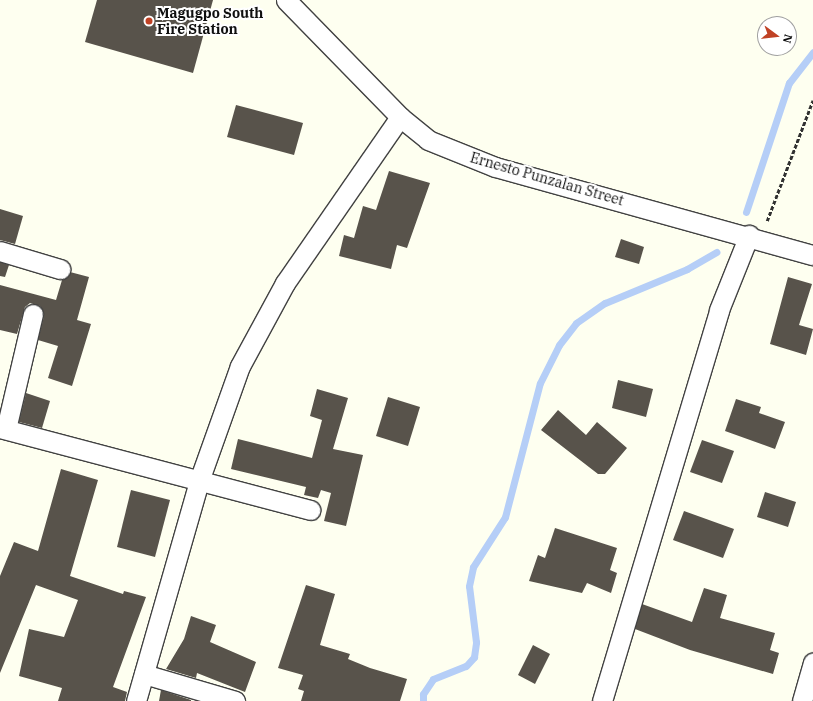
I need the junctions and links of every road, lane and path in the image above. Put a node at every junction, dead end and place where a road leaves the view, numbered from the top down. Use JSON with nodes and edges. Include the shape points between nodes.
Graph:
{"nodes":[{"id":1,"x":286,"y":0,"type":"edge"},
{"id":2,"x":813,"y":100,"type":"edge"},
{"id":3,"x":400,"y":117,"type":"junction"},
{"id":4,"x":755,"y":236,"type":"junction"},
{"id":5,"x":0,"y":251,"type":"edge"},
{"id":6,"x":813,"y":255,"type":"edge"},
{"id":7,"x":60,"y":268,"type":"dead end"},
{"id":8,"x":33,"y":314,"type":"dead end"},
{"id":9,"x":3,"y":429,"type":"edge"},
{"id":10,"x":199,"y":481,"type":"junction"},
{"id":11,"x":310,"y":510,"type":"dead end"},
{"id":12,"x":813,"y":664,"type":"edge"},
{"id":13,"x":144,"y":674,"type":"junction"},
{"id":14,"x":136,"y":701,"type":"edge"},
{"id":15,"x":235,"y":701,"type":"edge"},
{"id":16,"x":602,"y":701,"type":"edge"},
{"id":17,"x":802,"y":701,"type":"edge"}],
"edges":[{"from":1,"to":3,"type":"street","name":"Ernesto Punzalan Street"},
{"from":2,"to":4,"type":"path"},
{"from":3,"to":4,"type":"street","name":"Ernesto Punzalan Street","via":[[428,140],[494,167]]},
{"from":3,"to":10,"type":"street","via":[[260,325],[227,399]]},
{"from":4,"to":6,"type":"street","name":"Ernesto Punzalan Street"},
{"from":4,"to":16,"type":"street","via":[[721,303]]},
{"from":5,"to":7,"type":"street"},
{"from":8,"to":9,"type":"street"},
{"from":9,"to":10,"type":"street"},
{"from":10,"to":11,"type":"street"},
{"from":10,"to":13,"type":"street"},
{"from":12,"to":17,"type":"street"},
{"from":13,"to":14,"type":"street"},
{"from":13,"to":15,"type":"street"}]}
